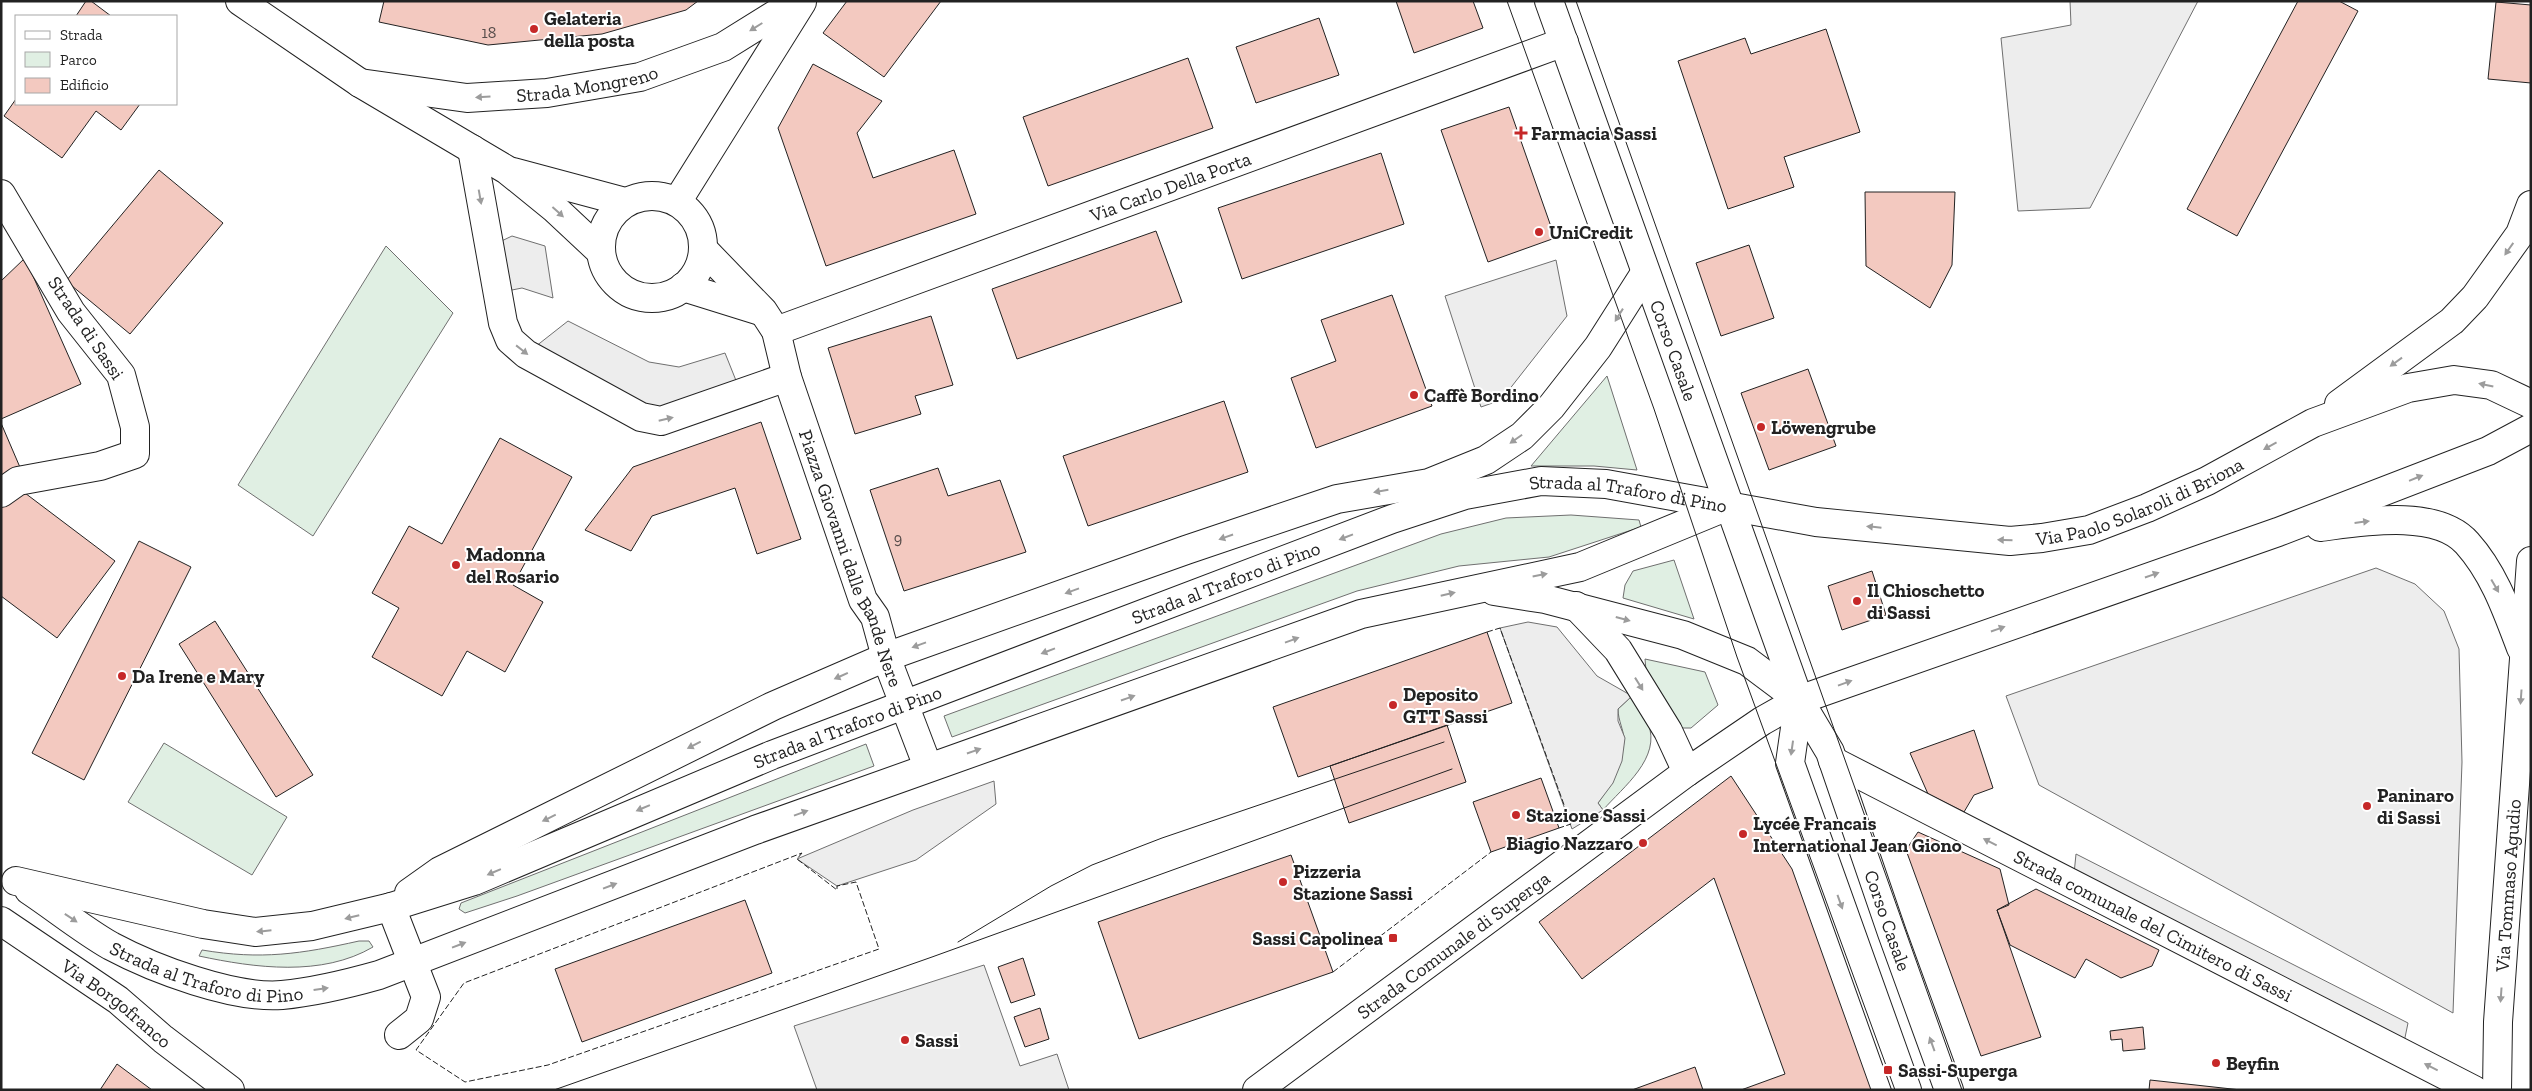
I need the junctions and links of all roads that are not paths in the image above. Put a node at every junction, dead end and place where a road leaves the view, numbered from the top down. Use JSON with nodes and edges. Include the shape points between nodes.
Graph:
{"nodes":[{"id":1,"x":240,"y":1,"type":"edge"},
{"id":2,"x":797,"y":1,"type":"edge"},
{"id":3,"x":802,"y":1,"type":"edge"},
{"id":4,"x":1549,"y":1,"type":"edge"},
{"id":5,"x":1564,"y":42,"type":"junction"},
{"id":6,"x":360,"y":83,"type":"junction"},
{"id":7,"x":472,"y":149,"type":"junction"},
{"id":8,"x":507,"y":170,"type":"junction"},
{"id":9,"x":1,"y":194,"type":"edge"},
{"id":10,"x":625,"y":202,"type":"junction"},
{"id":11,"x":677,"y":202,"type":"junction"},
{"id":12,"x":2531,"y":205,"type":"edge"},
{"id":13,"x":703,"y":248,"type":"junction"},
{"id":14,"x":601,"y":252,"type":"junction"},
{"id":15,"x":1645,"y":273,"type":"junction"},
{"id":16,"x":683,"y":287,"type":"junction"},
{"id":17,"x":769,"y":321,"type":"junction"},
{"id":18,"x":786,"y":377,"type":"junction"},
{"id":19,"x":2531,"y":404,"type":"edge"},
{"id":20,"x":2313,"y":423,"type":"junction"},
{"id":21,"x":2531,"y":428,"type":"edge"},
{"id":22,"x":1429,"y":483,"type":"junction"},
{"id":23,"x":1495,"y":489,"type":"junction"},
{"id":24,"x":1,"y":493,"type":"edge"},
{"id":25,"x":1728,"y":506,"type":"junction"},
{"id":26,"x":1392,"y":519,"type":"junction"},
{"id":27,"x":2278,"y":532,"type":"junction"},
{"id":28,"x":2531,"y":561,"type":"edge"},
{"id":29,"x":1475,"y":588,"type":"junction"},
{"id":30,"x":1576,"y":606,"type":"junction"},
{"id":31,"x":2524,"y":654,"type":"junction"},
{"id":32,"x":886,"y":657,"type":"junction"},
{"id":33,"x":1799,"y":700,"type":"junction"},
{"id":34,"x":905,"y":706,"type":"junction"},
{"id":35,"x":1833,"y":761,"type":"junction"},
{"id":36,"x":928,"y":766,"type":"junction"},
{"id":37,"x":1687,"y":772,"type":"junction"},
{"id":38,"x":9,"y":876,"type":"edge"},
{"id":39,"x":391,"y":907,"type":"junction"},
{"id":40,"x":1,"y":921,"type":"edge"},
{"id":41,"x":413,"y":962,"type":"junction"},
{"id":42,"x":399,"y":1035,"type":"dead end"},
{"id":43,"x":230,"y":1090,"type":"edge"},
{"id":44,"x":1257,"y":1090,"type":"edge"},
{"id":45,"x":1907,"y":1090,"type":"edge"},
{"id":46,"x":1949,"y":1090,"type":"edge"},
{"id":47,"x":2474,"y":1090,"type":"edge"},
{"id":48,"x":2497,"y":1090,"type":"edge"}],
"edges":[{"from":1,"to":6,"type":"main road","name":"Strada Mongreno"},
{"from":2,"to":6,"type":"main road","name":"Strada Mongreno","one_way":true,"via":[[723,47],[640,77],[547,93],[467,98]]},
{"from":3,"to":11,"type":"main road"},
{"from":4,"to":5,"type":"main road","name":"Corso Casale"},
{"from":5,"to":15,"type":"main road","name":"Corso Casale"},
{"from":5,"to":17,"type":"main road","name":"Via Carlo Della Porta"},
{"from":6,"to":7,"type":"main road","name":"Strada Mongreno"},
{"from":7,"to":8,"type":"main road","name":"Strada Mongreno"},
{"from":7,"to":18,"type":"main road","one_way":true,"via":[[503,323],[510,340],[526,354],[640,417],[661,421]]},
{"from":8,"to":10,"type":"main road"},
{"from":8,"to":14,"type":"main road","one_way":true},
{"from":9,"to":24,"type":"main road","name":"Strada di Sassi","via":[[71,312],[121,375],[135,426],[135,454],[100,466],[18,481]]},
{"from":10,"to":11,"type":"main road","via":[[642,196],[660,196]]},
{"from":10,"to":14,"type":"main road","via":[[605,224]]},
{"from":11,"to":13,"type":"main road","via":[[692,214],[701,231]]},
{"from":12,"to":20,"type":"main road","one_way":true,"via":[[2520,234],[2475,297],[2452,321]]},
{"from":13,"to":16,"type":"main road","via":[[701,264]]},
{"from":13,"to":17,"type":"main road"},
{"from":14,"to":16,"type":"main road","via":[[606,270],[616,284],[632,294],[649,298],[667,296]]},
{"from":15,"to":22,"type":"main road","one_way":true,"via":[[1598,347],[1551,408],[1522,436],[1486,460]]},
{"from":15,"to":25,"type":"main road","name":"Corso Casale"},
{"from":16,"to":17,"type":"main road"},
{"from":17,"to":18,"type":"main road","name":"Piazza Giovanni dalle Bande Nere"},
{"from":18,"to":32,"type":"main road","name":"Piazza Giovanni dalle Bande Nere","via":[[863,600],[875,617]]},
{"from":19,"to":20,"type":"main road","name":"Via Paolo Solaroli di Briona","one_way":true,"via":[[2491,385],[2454,380],[2408,388]]},
{"from":20,"to":25,"type":"main road","name":"Via Paolo Solaroli di Briona","one_way":true,"via":[[2207,481],[2147,508],[2089,530],[2042,538],[2010,541],[1972,538],[1816,522]]},
{"from":27,"to":21,"type":"main road","one_way":true,"via":[[2488,451]]},
{"from":22,"to":23,"type":"main road"},
{"from":22,"to":26,"type":"main road"},
{"from":22,"to":32,"type":"main road","one_way":true,"via":[[1337,499]]},
{"from":23,"to":25,"type":"main road","name":"Strada al Traforo di Pino","via":[[1541,481],[1606,484]]},
{"from":23,"to":26,"type":"main road","name":"Strada al Traforo di Pino","via":[[1465,495]]},
{"from":29,"to":25,"type":"main road","name":"Strada al Traforo di Pino","one_way":true,"via":[[1580,567]]},
{"from":25,"to":33,"type":"main road","name":"Corso Casale"},
{"from":26,"to":34,"type":"main road","name":"Strada al Traforo di Pino","one_way":true},
{"from":27,"to":31,"type":"main road","one_way":true,"via":[[2373,520],[2421,522],[2450,531],[2466,542],[2499,592]]},
{"from":33,"to":27,"type":"main road","one_way":true},
{"from":28,"to":31,"type":"main road","name":"Via Tommaso Agudio"},
{"from":29,"to":30,"type":"main road"},
{"from":36,"to":29,"type":"main road","name":"Strada al Traforo di Pino","one_way":true,"via":[[1361,614]]},
{"from":30,"to":33,"type":"main road","one_way":true,"via":[[1683,635],[1738,657]]},
{"from":30,"to":37,"type":"main road","one_way":true,"via":[[1618,650],[1668,731]]},
{"from":31,"to":48,"type":"main road","name":"Via Tommaso Agudio","one_way":true,"via":[[2498,1022]]},
{"from":32,"to":34,"type":"main road","name":"Piazza Giovanni dalle Bande Nere"},
{"from":32,"to":39,"type":"main road","one_way":true,"via":[[774,706],[440,871]]},
{"from":33,"to":35,"type":"main road","name":"Corso Casale"},
{"from":33,"to":37,"type":"main road","name":"Strada Comunale di Superga"},
{"from":33,"to":45,"type":"main road","name":"Corso Casale","one_way":true,"via":[[1790,763]]},
{"from":34,"to":36,"type":"main road","name":"Piazza Giovanni dalle Bande Nere"},
{"from":34,"to":39,"type":"main road","name":"Strada al Traforo di Pino","one_way":true,"via":[[738,769],[474,881]]},
{"from":46,"to":35,"type":"main road","name":"Corso Casale","one_way":true},
{"from":47,"to":35,"type":"main road","name":"Strada comunale del Cimitero di Sassi","one_way":true},
{"from":41,"to":36,"type":"main road","name":"Strada al Traforo di Pino","one_way":true},
{"from":37,"to":44,"type":"main road","name":"Strada Comunale di Superga"},
{"from":39,"to":38,"type":"main road","name":"Strada al Traforo di Pino","one_way":true,"via":[[312,926],[255,932],[203,924]]},
{"from":38,"to":41,"type":"main road","name":"Strada al Traforo di Pino","one_way":true,"via":[[111,946],[176,974],[234,990],[280,995],[330,988]]},
{"from":39,"to":41,"type":"main road"},
{"from":40,"to":43,"type":"main road","name":"Via Borgofranco","via":[[118,1000]]},
{"from":41,"to":42,"type":"main road","via":[[426,997],[419,1019]]}]}
